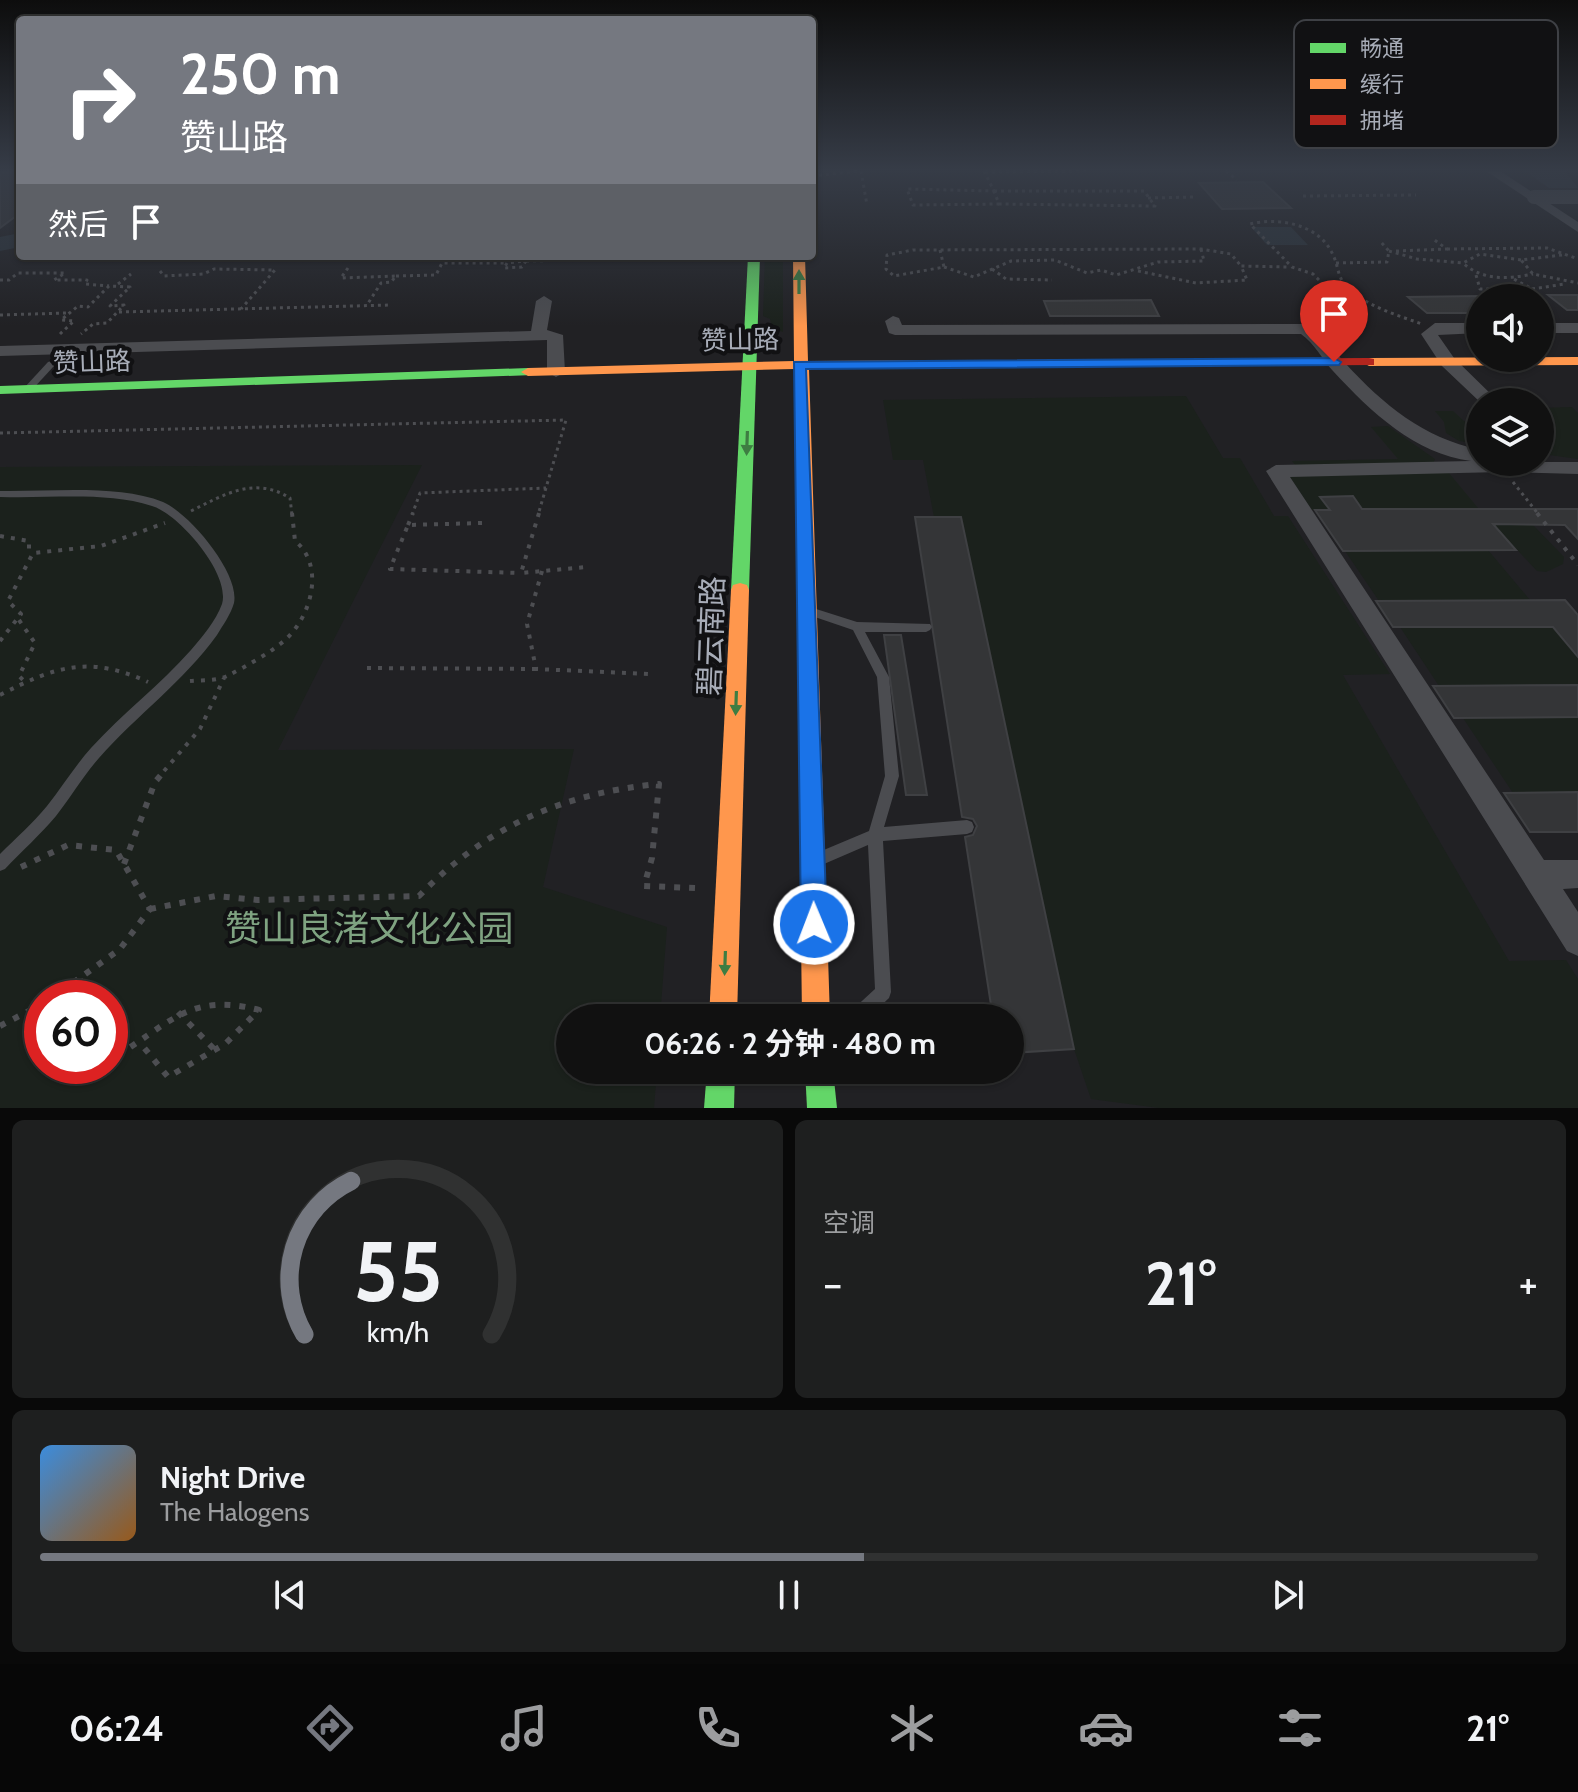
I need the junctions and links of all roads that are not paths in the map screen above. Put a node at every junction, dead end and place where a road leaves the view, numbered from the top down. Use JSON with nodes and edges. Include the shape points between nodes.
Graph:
{"nodes":[{"id":1,"x":754,"y":260,"type":"edge"},
{"id":2,"x":799,"y":260,"type":"edge"},
{"id":3,"x":544,"y":301,"type":"dead end"},
{"id":4,"x":893,"y":321,"type":"dead end"},
{"id":5,"x":1466,"y":328,"type":"edge"},
{"id":6,"x":1554,"y":328,"type":"edge"},
{"id":7,"x":1578,"y":328,"type":"edge"},
{"id":8,"x":538,"y":336,"type":"junction"},
{"id":9,"x":0,"y":351,"type":"edge"},
{"id":10,"x":50,"y":357,"type":"junction"},
{"id":11,"x":1578,"y":361,"type":"edge"},
{"id":12,"x":1334,"y":362,"type":"junction"},
{"id":13,"x":1448,"y":362,"type":"junction"},
{"id":14,"x":750,"y":365,"type":"junction"},
{"id":15,"x":799,"y":365,"type":"junction"},
{"id":16,"x":556,"y":372,"type":"junction"},
{"id":17,"x":1475,"y":388,"type":"edge"},
{"id":18,"x":0,"y":390,"type":"edge"},
{"id":19,"x":27,"y":390,"type":"junction"},
{"id":20,"x":1466,"y":458,"type":"edge"},
{"id":21,"x":1466,"y":463,"type":"edge"},
{"id":22,"x":1554,"y":466,"type":"edge"},
{"id":23,"x":1578,"y":468,"type":"edge"},
{"id":24,"x":0,"y":494,"type":"edge"},
{"id":25,"x":807,"y":609,"type":"junction"},
{"id":26,"x":857,"y":627,"type":"junction"},
{"id":27,"x":926,"y":627,"type":"dead end"},
{"id":28,"x":967,"y":827,"type":"dead end"},
{"id":29,"x":875,"y":835,"type":"junction"},
{"id":30,"x":813,"y":862,"type":"junction"},
{"id":31,"x":0,"y":864,"type":"edge"},
{"id":32,"x":1578,"y":874,"type":"edge"},
{"id":33,"x":1536,"y":875,"type":"junction"},
{"id":34,"x":1578,"y":940,"type":"edge"},
{"id":35,"x":724,"y":1004,"type":"edge"},
{"id":36,"x":816,"y":1004,"type":"edge"},
{"id":37,"x":871,"y":1004,"type":"edge"},
{"id":38,"x":720,"y":1084,"type":"edge"},
{"id":39,"x":820,"y":1084,"type":"edge"},
{"id":40,"x":719,"y":1108,"type":"edge"},
{"id":41,"x":822,"y":1108,"type":"edge"}],
"edges":[{"from":1,"to":14,"type":"main road","name":"碧云南路"},
{"from":15,"to":2,"type":"main road","one_way":true},
{"from":3,"to":8,"type":"street"},
{"from":4,"to":12,"type":"street","via":[[895,330],[1305,329],[1321,338]]},
{"from":5,"to":13,"type":"street","via":[[1435,328],[1429,334]]},
{"from":6,"to":7,"type":"street"},
{"from":8,"to":10,"type":"street"},
{"from":8,"to":16,"type":"street","via":[[555,335]]},
{"from":9,"to":10,"type":"street"},
{"from":10,"to":19,"type":"lane"},
{"from":11,"to":13,"type":"main road","name":"赞山路"},
{"from":12,"to":13,"type":"main road","name":"赞山路"},
{"from":12,"to":15,"type":"main road","name":"赞山路"},
{"from":12,"to":20,"type":"street","via":[[1383,411],[1453,456]]},
{"from":13,"to":17,"type":"street"},
{"from":14,"to":15,"type":"main road","name":"赞山路"},
{"from":14,"to":16,"type":"main road","name":"赞山路"},
{"from":14,"to":35,"type":"main road","name":"碧云南路","one_way":true},
{"from":15,"to":25,"type":"main road"},
{"from":16,"to":19,"type":"main road","name":"赞山路"},
{"from":18,"to":19,"type":"main road","name":"赞山路"},
{"from":21,"to":33,"type":"street","via":[[1276,471]]},
{"from":22,"to":23,"type":"street"},
{"from":24,"to":31,"type":"lane","via":[[106,496],[159,504],[180,516],[208,550],[228,585],[229,602],[207,637],[94,754],[49,813]]},
{"from":25,"to":26,"type":"lane"},
{"from":25,"to":30,"type":"main road"},
{"from":26,"to":27,"type":"lane"},
{"from":26,"to":29,"type":"lane","via":[[883,677],[891,761],[892,776]]},
{"from":28,"to":29,"type":"lane"},
{"from":29,"to":30,"type":"lane"},
{"from":29,"to":37,"type":"lane","via":[[883,992]]},
{"from":30,"to":36,"type":"main road"},
{"from":32,"to":33,"type":"street"},
{"from":33,"to":34,"type":"street"},
{"from":38,"to":40,"type":"main road"},
{"from":39,"to":41,"type":"main road"}]}
